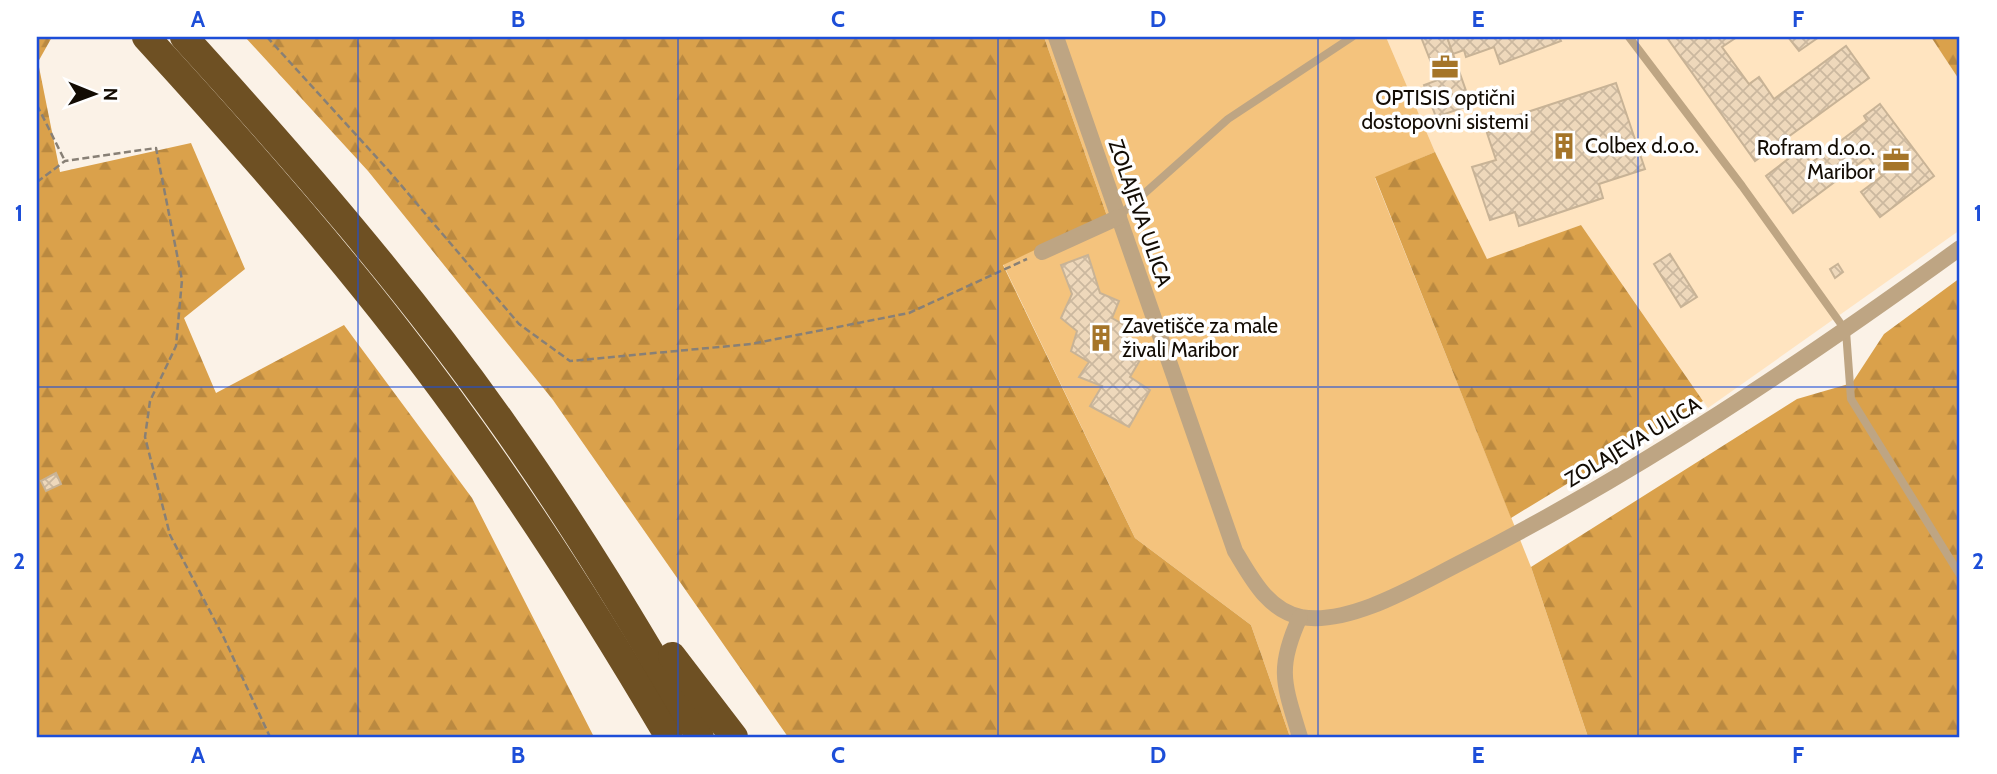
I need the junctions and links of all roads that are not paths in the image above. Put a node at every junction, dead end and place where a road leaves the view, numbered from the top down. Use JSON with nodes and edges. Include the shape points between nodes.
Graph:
{"nodes":[{"id":1,"x":146,"y":37,"type":"edge"},
{"id":2,"x":184,"y":37,"type":"edge"},
{"id":3,"x":1056,"y":37,"type":"edge"},
{"id":4,"x":1352,"y":37,"type":"edge"},
{"id":5,"x":1629,"y":37,"type":"edge"},
{"id":6,"x":1119,"y":217,"type":"junction"},
{"id":7,"x":1960,"y":248,"type":"edge"},
{"id":8,"x":1042,"y":252,"type":"road end"},
{"id":9,"x":1846,"y":331,"type":"junction"},
{"id":10,"x":1960,"y":575,"type":"edge"},
{"id":11,"x":606,"y":580,"type":"junction"},
{"id":12,"x":1300,"y":617,"type":"junction"},
{"id":13,"x":669,"y":737,"type":"edge"},
{"id":14,"x":700,"y":737,"type":"edge"},
{"id":15,"x":734,"y":737,"type":"edge"},
{"id":16,"x":1300,"y":737,"type":"edge"}],
"edges":[{"from":1,"to":13,"type":"highway","via":[[324,237],[400,333],[580,593]]},
{"from":2,"to":11,"type":"highway","via":[[307,172],[421,315],[506,429]]},
{"from":3,"to":6,"type":"street","name":"ZOLAJEVA ULICA"},
{"from":4,"to":6,"type":"lane","via":[[1228,119]]},
{"from":5,"to":9,"type":"lane"},
{"from":6,"to":8,"type":"street"},
{"from":6,"to":12,"type":"street","name":"ZOLAJEVA ULICA","via":[[1235,551],[1260,592]]},
{"from":7,"to":9,"type":"street","name":"ZOLAJEVA ULICA"},
{"from":9,"to":10,"type":"lane","via":[[1851,399]]},
{"from":9,"to":12,"type":"street","name":"ZOLAJEVA ULICA","via":[[1682,438],[1520,532],[1354,611]]},
{"from":11,"to":14,"type":"highway"},
{"from":11,"to":15,"type":"highway","via":[[632,597]]},
{"from":12,"to":16,"type":"street","via":[[1283,665]]}]}
